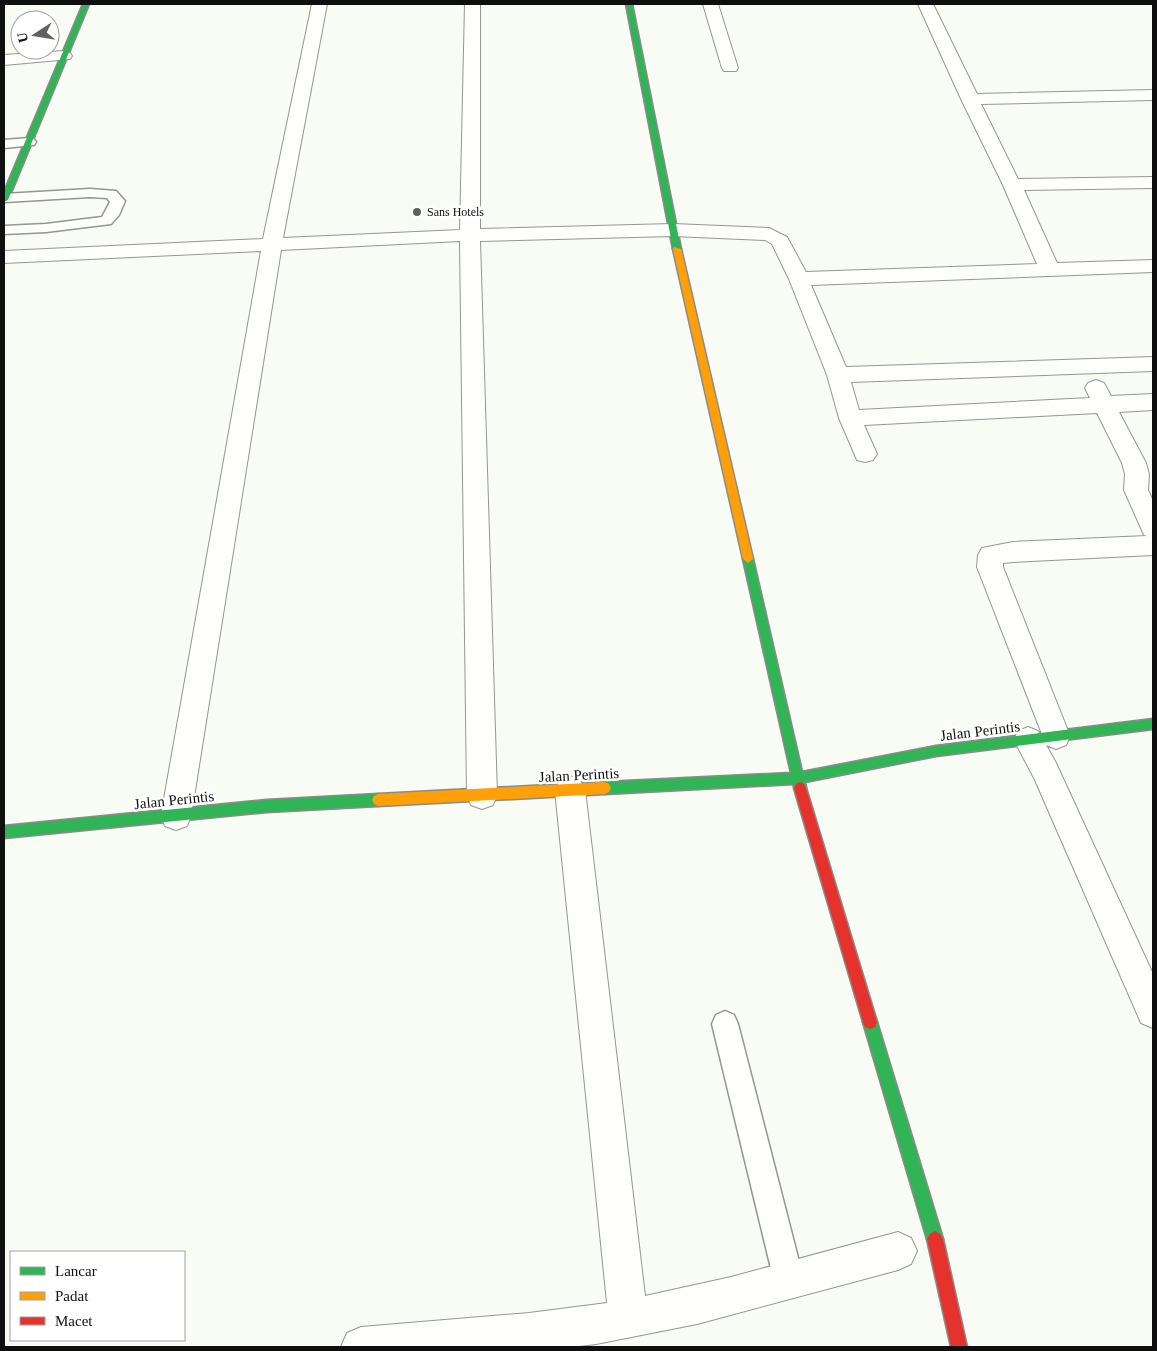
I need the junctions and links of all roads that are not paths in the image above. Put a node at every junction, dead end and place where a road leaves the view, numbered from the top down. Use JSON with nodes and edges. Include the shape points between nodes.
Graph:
{"nodes":[{"id":1,"x":86,"y":4,"type":"edge"},
{"id":2,"x":319,"y":4,"type":"edge"},
{"id":3,"x":472,"y":4,"type":"edge"},
{"id":4,"x":629,"y":4,"type":"edge"},
{"id":5,"x":710,"y":4,"type":"edge"},
{"id":6,"x":925,"y":4,"type":"edge"},
{"id":7,"x":64,"y":56,"type":"junction"},
{"id":8,"x":4,"y":60,"type":"edge"},
{"id":9,"x":730,"y":68,"type":"dead end"},
{"id":10,"x":1153,"y":94,"type":"edge"},
{"id":11,"x":970,"y":99,"type":"junction"},
{"id":12,"x":29,"y":142,"type":"junction"},
{"id":13,"x":4,"y":144,"type":"edge"},
{"id":14,"x":1153,"y":182,"type":"edge"},
{"id":15,"x":1012,"y":185,"type":"junction"},
{"id":16,"x":4,"y":199,"type":"edge"},
{"id":17,"x":4,"y":230,"type":"edge"},
{"id":18,"x":673,"y":230,"type":"junction"},
{"id":19,"x":470,"y":236,"type":"junction"},
{"id":20,"x":272,"y":245,"type":"junction"},
{"id":21,"x":4,"y":257,"type":"edge"},
{"id":22,"x":1153,"y":266,"type":"edge"},
{"id":23,"x":1049,"y":268,"type":"junction"},
{"id":24,"x":799,"y":280,"type":"junction"},
{"id":25,"x":1153,"y":364,"type":"edge"},
{"id":26,"x":1086,"y":366,"type":"junction"},
{"id":27,"x":838,"y":375,"type":"junction"},
{"id":28,"x":1153,"y":402,"type":"edge"},
{"id":29,"x":1104,"y":403,"type":"junction"},
{"id":30,"x":850,"y":418,"type":"junction"},
{"id":31,"x":865,"y":454,"type":"dead end"},
{"id":32,"x":1153,"y":528,"type":"edge"},
{"id":33,"x":1153,"y":545,"type":"edge"},
{"id":34,"x":1153,"y":724,"type":"edge"},
{"id":35,"x":1042,"y":738,"type":"junction"},
{"id":36,"x":797,"y":778,"type":"junction"},
{"id":37,"x":570,"y":790,"type":"junction"},
{"id":38,"x":482,"y":795,"type":"junction"},
{"id":39,"x":176,"y":816,"type":"junction"},
{"id":40,"x":4,"y":832,"type":"edge"},
{"id":41,"x":1153,"y":1011,"type":"edge"},
{"id":42,"x":725,"y":1024,"type":"dead end"},
{"id":43,"x":898,"y":1251,"type":"dead end"},
{"id":44,"x":789,"y":1280,"type":"junction"},
{"id":45,"x":628,"y":1319,"type":"junction"},
{"id":46,"x":544,"y":1339,"type":"edge"},
{"id":47,"x":361,"y":1347,"type":"edge"},
{"id":48,"x":959,"y":1347,"type":"edge"}],
"edges":[{"from":1,"to":7,"type":"street"},
{"from":2,"to":20,"type":"street"},
{"from":3,"to":19,"type":"street"},
{"from":4,"to":18,"type":"street"},
{"from":5,"to":9,"type":"street"},
{"from":6,"to":11,"type":"street"},
{"from":7,"to":8,"type":"street"},
{"from":7,"to":12,"type":"street"},
{"from":10,"to":11,"type":"street"},
{"from":11,"to":15,"type":"street"},
{"from":12,"to":13,"type":"lane"},
{"from":12,"to":16,"type":"street"},
{"from":14,"to":15,"type":"street"},
{"from":15,"to":23,"type":"street"},
{"from":16,"to":17,"type":"lane","via":[[90,193],[111,194],[118,201],[106,221]]},
{"from":18,"to":19,"type":"street"},
{"from":18,"to":24,"type":"street","via":[[761,232],[774,236],[780,241]]},
{"from":18,"to":36,"type":"street"},
{"from":19,"to":20,"type":"street"},
{"from":19,"to":38,"type":"street"},
{"from":20,"to":21,"type":"street"},
{"from":20,"to":39,"type":"street"},
{"from":22,"to":23,"type":"street"},
{"from":23,"to":24,"type":"street"},
{"from":24,"to":27,"type":"street"},
{"from":25,"to":26,"type":"street"},
{"from":26,"to":27,"type":"street"},
{"from":26,"to":29,"type":"street"},
{"from":27,"to":30,"type":"street"},
{"from":28,"to":29,"type":"street"},
{"from":29,"to":30,"type":"street"},
{"from":29,"to":32,"type":"street","via":[[1134,463],[1136,490]]},
{"from":30,"to":31,"type":"street"},
{"from":33,"to":35,"type":"street","via":[[992,555],[990,567]]},
{"from":34,"to":35,"type":"street","name":"Jalan Perintis"},
{"from":35,"to":36,"type":"street","name":"Jalan Perintis","via":[[936,751]]},
{"from":35,"to":41,"type":"street","via":[[1046,772]]},
{"from":36,"to":37,"type":"street","name":"Jalan Perintis"},
{"from":36,"to":48,"type":"street","via":[[933,1232]]},
{"from":37,"to":38,"type":"street","name":"Jalan Perintis"},
{"from":37,"to":45,"type":"street"},
{"from":38,"to":39,"type":"street","name":"Jalan Perintis","via":[[266,806]]},
{"from":39,"to":40,"type":"street","name":"Jalan Perintis"},
{"from":42,"to":44,"type":"lane"},
{"from":43,"to":44,"type":"street"},
{"from":44,"to":45,"type":"street","via":[[713,1301]]},
{"from":45,"to":46,"type":"street"},
{"from":46,"to":47,"type":"street"}]}
